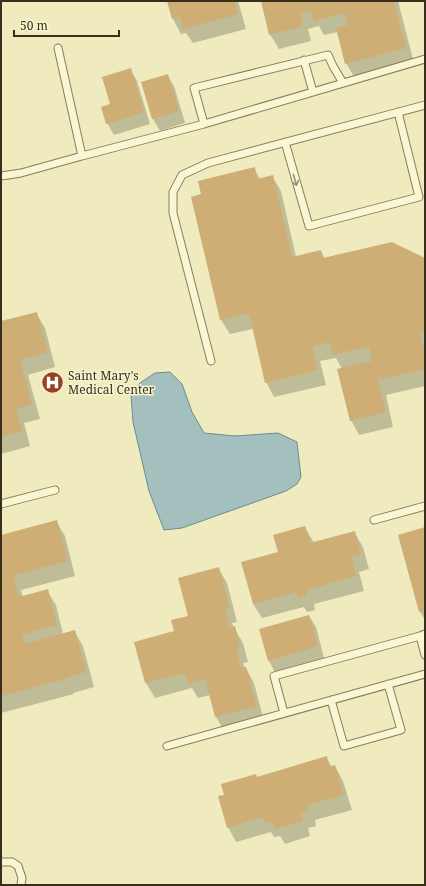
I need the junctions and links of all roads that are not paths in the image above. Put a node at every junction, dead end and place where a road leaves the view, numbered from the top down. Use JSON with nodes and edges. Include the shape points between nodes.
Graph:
{"nodes":[{"id":1,"x":58,"y":48,"type":"dead end"},
{"id":2,"x":425,"y":59,"type":"edge"},
{"id":3,"x":304,"y":60,"type":"junction"},
{"id":4,"x":343,"y":83,"type":"junction"},
{"id":5,"x":313,"y":92,"type":"junction"},
{"id":6,"x":425,"y":104,"type":"edge"},
{"id":7,"x":398,"y":112,"type":"junction"},
{"id":8,"x":204,"y":124,"type":"junction"},
{"id":9,"x":285,"y":142,"type":"junction"},
{"id":10,"x":82,"y":156,"type":"junction"},
{"id":11,"x":1,"y":176,"type":"edge"},
{"id":12,"x":211,"y":361,"type":"dead end"},
{"id":13,"x":55,"y":490,"type":"dead end"},
{"id":14,"x":1,"y":504,"type":"edge"},
{"id":15,"x":425,"y":506,"type":"edge"},
{"id":16,"x":374,"y":520,"type":"dead end"},
{"id":17,"x":422,"y":635,"type":"edge"},
{"id":18,"x":425,"y":655,"type":"edge"},
{"id":19,"x":425,"y":674,"type":"edge"},
{"id":20,"x":388,"y":684,"type":"junction"},
{"id":21,"x":331,"y":700,"type":"junction"},
{"id":22,"x":284,"y":713,"type":"junction"},
{"id":23,"x":168,"y":746,"type":"dead end"},
{"id":24,"x":1,"y":862,"type":"edge"},
{"id":25,"x":21,"y":885,"type":"edge"}],
"edges":[{"from":1,"to":10,"type":"lane"},
{"from":2,"to":4,"type":"lane"},
{"from":3,"to":4,"type":"lane","via":[[328,54]]},
{"from":3,"to":5,"type":"lane"},
{"from":3,"to":8,"type":"lane","via":[[194,88]]},
{"from":4,"to":5,"type":"lane"},
{"from":5,"to":8,"type":"lane"},
{"from":6,"to":7,"type":"lane"},
{"from":7,"to":9,"type":"lane"},
{"from":9,"to":7,"type":"lane","one_way":true,"via":[[309,226],[419,197]]},
{"from":8,"to":10,"type":"lane"},
{"from":9,"to":12,"type":"lane","via":[[208,162],[182,175],[173,192],[173,213]]},
{"from":10,"to":11,"type":"lane"},
{"from":13,"to":14,"type":"lane"},
{"from":15,"to":16,"type":"lane"},
{"from":17,"to":18,"type":"lane"},
{"from":17,"to":22,"type":"lane","via":[[274,676]]},
{"from":19,"to":20,"type":"lane"},
{"from":20,"to":21,"type":"lane"},
{"from":20,"to":21,"type":"lane","via":[[401,730],[344,746]]},
{"from":21,"to":22,"type":"lane"},
{"from":22,"to":23,"type":"lane"},
{"from":24,"to":25,"type":"lane","via":[[12,862],[18,866],[22,878]]}]}
